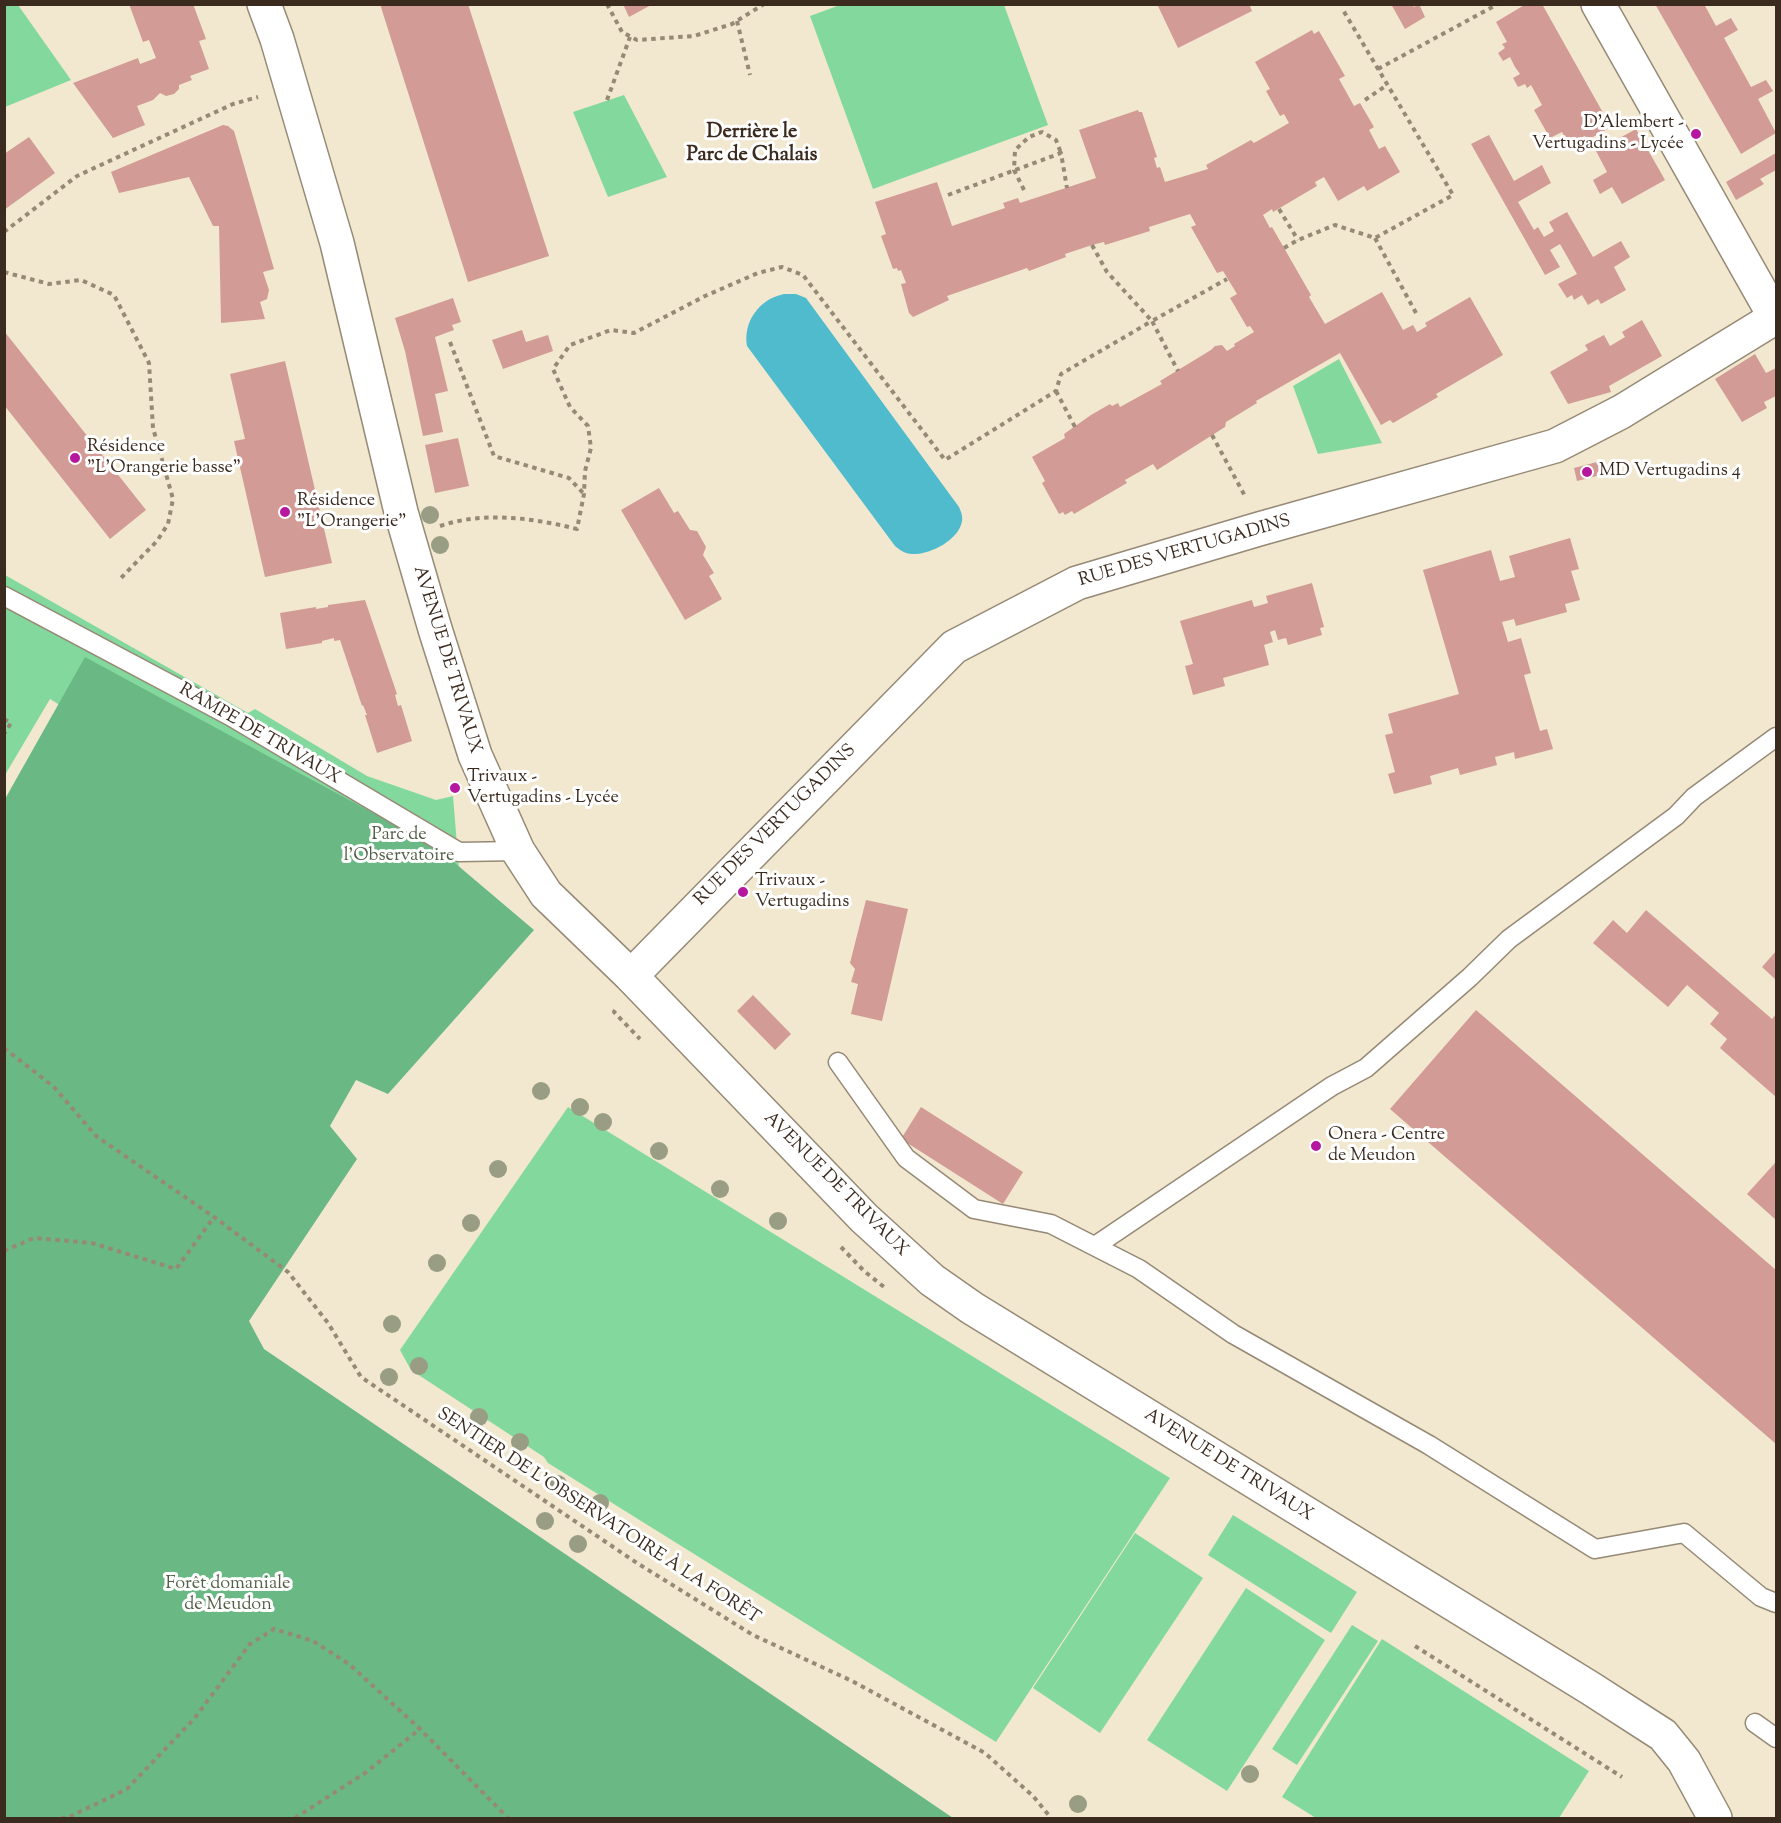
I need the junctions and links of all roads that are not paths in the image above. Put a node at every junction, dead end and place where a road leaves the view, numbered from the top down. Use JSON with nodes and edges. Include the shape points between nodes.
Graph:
{"nodes":[{"id":1,"x":264,"y":4,"type":"edge"},
{"id":2,"x":1598,"y":4,"type":"edge"},
{"id":3,"x":1776,"y":318,"type":"edge"},
{"id":4,"x":4,"y":596,"type":"edge"},
{"id":5,"x":1776,"y":737,"type":"edge"},
{"id":6,"x":518,"y":851,"type":"junction"},
{"id":7,"x":630,"y":976,"type":"junction"},
{"id":8,"x":838,"y":1062,"type":"dead end"},
{"id":9,"x":1095,"y":1246,"type":"junction"},
{"id":10,"x":1776,"y":1604,"type":"edge"},
{"id":11,"x":1755,"y":1723,"type":"dead end"},
{"id":12,"x":1776,"y":1738,"type":"edge"},
{"id":13,"x":1715,"y":1818,"type":"edge"}],
"edges":[{"from":1,"to":6,"type":"main road","name":"AVENUE DE TRIVAUX","via":[[337,243],[408,537],[475,755]]},
{"from":2,"to":3,"type":"main road"},
{"from":3,"to":7,"type":"main road","name":"RUE DES VERTUGADINS","via":[[1621,412],[1555,446],[1077,583],[954,646]]},
{"from":4,"to":6,"type":"lane","name":"RAMPE DE TRIVAUX","via":[[230,716],[459,852]]},
{"from":5,"to":9,"type":"lane","via":[[1509,939],[1366,1068],[1332,1086]]},
{"from":6,"to":7,"type":"main road","name":"AVENUE DE TRIVAUX","via":[[546,894]]},
{"from":7,"to":13,"type":"main road","name":"AVENUE DE TRIVAUX","via":[[864,1218],[932,1280],[1663,1735],[1684,1761]]},
{"from":8,"to":9,"type":"lane","via":[[906,1158],[974,1209],[1051,1224]]},
{"from":9,"to":10,"type":"lane","via":[[1140,1269],[1233,1334],[1429,1445],[1595,1549],[1684,1533],[1761,1598]]},
{"from":11,"to":12,"type":"lane"}]}
